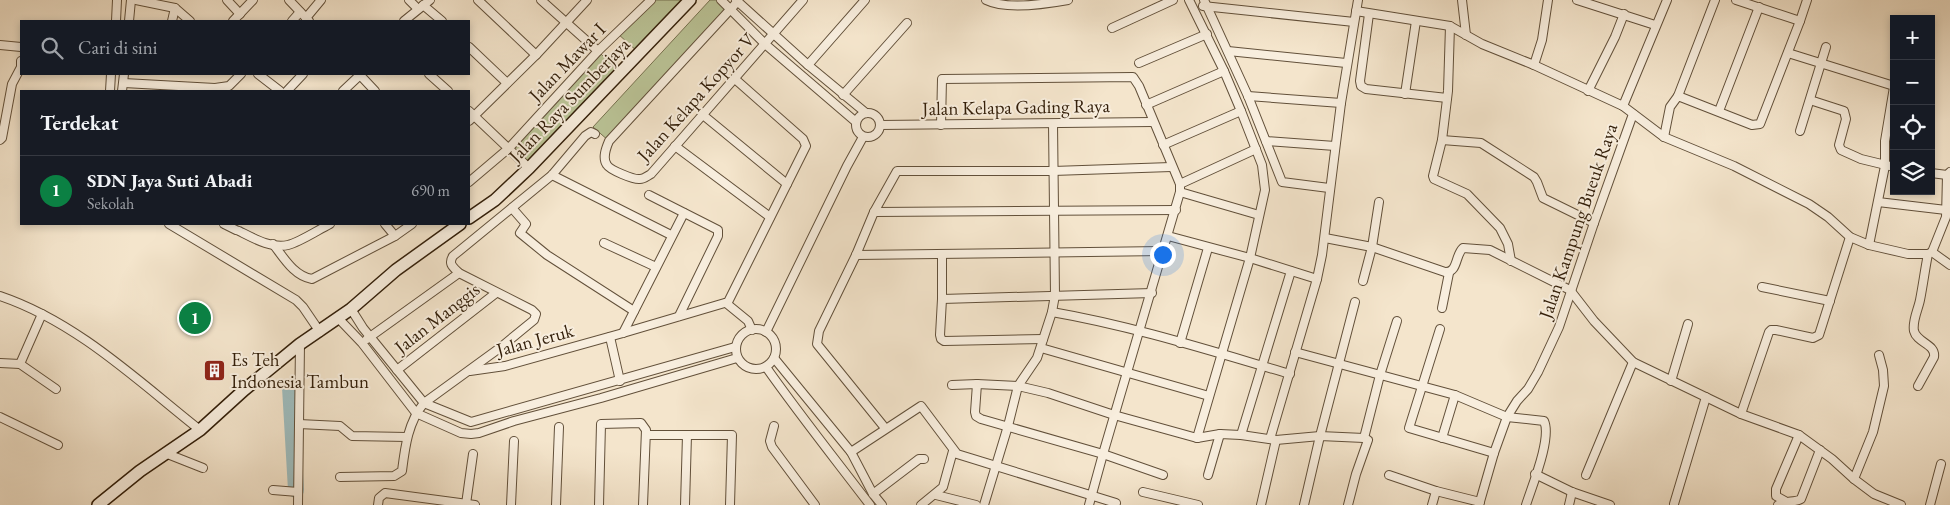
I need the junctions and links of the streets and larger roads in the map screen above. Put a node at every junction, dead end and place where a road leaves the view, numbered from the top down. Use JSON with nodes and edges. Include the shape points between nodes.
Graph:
{"nodes":[{"id":1,"x":117,"y":0,"type":"edge"},
{"id":2,"x":131,"y":0,"type":"edge"},
{"id":3,"x":136,"y":0,"type":"edge"},
{"id":4,"x":227,"y":0,"type":"edge"},
{"id":5,"x":253,"y":0,"type":"edge"},
{"id":6,"x":288,"y":0,"type":"edge"},
{"id":7,"x":321,"y":0,"type":"edge"},
{"id":8,"x":409,"y":0,"type":"edge"},
{"id":9,"x":478,"y":0,"type":"edge"},
{"id":10,"x":541,"y":0,"type":"edge"},
{"id":11,"x":586,"y":0,"type":"edge"},
{"id":12,"x":651,"y":0,"type":"edge"},
{"id":13,"x":690,"y":0,"type":"edge"},
{"id":14,"x":721,"y":0,"type":"edge"},
{"id":15,"x":802,"y":0,"type":"edge"},
{"id":16,"x":865,"y":0,"type":"edge"},
{"id":17,"x":986,"y":0,"type":"edge"},
{"id":18,"x":1068,"y":0,"type":"edge"},
{"id":19,"x":1173,"y":0,"type":"edge"},
{"id":20,"x":1189,"y":0,"type":"edge"},
{"id":21,"x":1358,"y":0,"type":"edge"},
{"id":22,"x":1462,"y":0,"type":"edge"},
{"id":23,"x":1548,"y":0,"type":"edge"},
{"id":24,"x":1577,"y":0,"type":"edge"},
{"id":25,"x":1667,"y":0,"type":"edge"},
{"id":26,"x":1715,"y":0,"type":"edge"},
{"id":27,"x":1736,"y":0,"type":"edge"},
{"id":28,"x":1807,"y":0,"type":"edge"},
{"id":29,"x":737,"y":1,"type":"edge"},
{"id":30,"x":1204,"y":2,"type":"edge"},
{"id":31,"x":424,"y":4,"type":"edge"},
{"id":32,"x":1759,"y":7,"type":"junction"},
{"id":33,"x":176,"y":8,"type":"junction"},
{"id":34,"x":730,"y":9,"type":"junction"},
{"id":35,"x":1194,"y":9,"type":"junction"},
{"id":36,"x":1356,"y":11,"type":"junction"},
{"id":37,"x":300,"y":12,"type":"junction"},
{"id":38,"x":240,"y":14,"type":"junction"},
{"id":39,"x":1369,"y":14,"type":"junction"},
{"id":40,"x":1624,"y":14,"type":"junction"},
{"id":41,"x":116,"y":20,"type":"edge"},
{"id":42,"x":129,"y":20,"type":"edge"},
{"id":43,"x":172,"y":20,"type":"edge"},
{"id":44,"x":189,"y":20,"type":"edge"},
{"id":45,"x":234,"y":20,"type":"edge"},
{"id":46,"x":293,"y":20,"type":"edge"},
{"id":47,"x":308,"y":20,"type":"edge"},
{"id":48,"x":405,"y":20,"type":"edge"},
{"id":49,"x":441,"y":20,"type":"edge"},
{"id":50,"x":1800,"y":20,"type":"junction"},
{"id":51,"x":1416,"y":21,"type":"junction"},
{"id":52,"x":1354,"y":22,"type":"junction"},
{"id":53,"x":566,"y":23,"type":"junction"},
{"id":54,"x":907,"y":23,"type":"dead end"},
{"id":55,"x":1656,"y":25,"type":"junction"},
{"id":56,"x":1450,"y":26,"type":"junction"},
{"id":57,"x":1112,"y":28,"type":"dead end"},
{"id":58,"x":776,"y":30,"type":"junction"},
{"id":59,"x":1207,"y":34,"type":"junction"},
{"id":60,"x":1466,"y":35,"type":"junction"},
{"id":61,"x":765,"y":44,"type":"junction"},
{"id":62,"x":0,"y":45,"type":"edge"},
{"id":63,"x":20,"y":47,"type":"edge"},
{"id":64,"x":1826,"y":47,"type":"dead end"},
{"id":65,"x":470,"y":48,"type":"edge"},
{"id":66,"x":1228,"y":50,"type":"junction"},
{"id":67,"x":598,"y":52,"type":"junction"},
{"id":68,"x":1788,"y":53,"type":"junction"},
{"id":69,"x":536,"y":55,"type":"junction"},
{"id":70,"x":1139,"y":63,"type":"dead end"},
{"id":71,"x":1821,"y":63,"type":"junction"},
{"id":72,"x":1346,"y":64,"type":"junction"},
{"id":73,"x":808,"y":65,"type":"junction"},
{"id":74,"x":1534,"y":65,"type":"junction"},
{"id":75,"x":20,"y":69,"type":"edge"},
{"id":76,"x":1224,"y":71,"type":"junction"},
{"id":77,"x":111,"y":75,"type":"edge"},
{"id":78,"x":124,"y":75,"type":"edge"},
{"id":79,"x":241,"y":75,"type":"edge"},
{"id":80,"x":259,"y":75,"type":"edge"},
{"id":81,"x":302,"y":75,"type":"edge"},
{"id":82,"x":359,"y":75,"type":"edge"},
{"id":83,"x":361,"y":75,"type":"edge"},
{"id":84,"x":430,"y":75,"type":"edge"},
{"id":85,"x":735,"y":79,"type":"junction"},
{"id":86,"x":124,"y":83,"type":"junction"},
{"id":87,"x":507,"y":84,"type":"junction"},
{"id":88,"x":1890,"y":85,"type":"edge"},
{"id":89,"x":110,"y":90,"type":"edge"},
{"id":90,"x":122,"y":90,"type":"edge"},
{"id":91,"x":279,"y":90,"type":"edge"},
{"id":92,"x":288,"y":90,"type":"edge"},
{"id":93,"x":344,"y":90,"type":"edge"},
{"id":94,"x":375,"y":90,"type":"edge"},
{"id":95,"x":447,"y":90,"type":"edge"},
{"id":96,"x":1588,"y":91,"type":"junction"},
{"id":97,"x":1405,"y":94,"type":"junction"},
{"id":98,"x":843,"y":95,"type":"junction"},
{"id":99,"x":1248,"y":96,"type":"junction"},
{"id":100,"x":1678,"y":96,"type":"junction"},
{"id":101,"x":1447,"y":98,"type":"junction"},
{"id":102,"x":1810,"y":100,"type":"junction"},
{"id":103,"x":1340,"y":103,"type":"junction"},
{"id":104,"x":1146,"y":105,"type":"junction"},
{"id":105,"x":1891,"y":105,"type":"edge"},
{"id":106,"x":1623,"y":106,"type":"junction"},
{"id":107,"x":1719,"y":110,"type":"junction"},
{"id":108,"x":1242,"y":111,"type":"junction"},
{"id":109,"x":866,"y":113,"type":"junction"},
{"id":110,"x":1633,"y":114,"type":"junction"},
{"id":111,"x":703,"y":115,"type":"junction"},
{"id":112,"x":471,"y":116,"type":"edge"},
{"id":113,"x":856,"y":122,"type":"junction"},
{"id":114,"x":1152,"y":122,"type":"junction"},
{"id":115,"x":880,"y":124,"type":"junction"},
{"id":116,"x":1053,"y":124,"type":"junction"},
{"id":117,"x":941,"y":125,"type":"junction"},
{"id":118,"x":1800,"y":131,"type":"dead end"},
{"id":119,"x":595,"y":134,"type":"dead end"},
{"id":120,"x":863,"y":137,"type":"junction"},
{"id":121,"x":1664,"y":137,"type":"junction"},
{"id":122,"x":0,"y":140,"type":"edge"},
{"id":123,"x":1442,"y":140,"type":"junction"},
{"id":124,"x":1266,"y":141,"type":"junction"},
{"id":125,"x":1163,"y":145,"type":"junction"},
{"id":126,"x":675,"y":146,"type":"junction"},
{"id":127,"x":1335,"y":146,"type":"junction"},
{"id":128,"x":509,"y":148,"type":"junction"},
{"id":129,"x":1256,"y":149,"type":"junction"},
{"id":130,"x":1885,"y":166,"type":"junction"},
{"id":131,"x":1172,"y":167,"type":"junction"},
{"id":132,"x":1890,"y":167,"type":"edge"},
{"id":133,"x":529,"y":168,"type":"junction"},
{"id":134,"x":1053,"y":171,"type":"junction"},
{"id":135,"x":1935,"y":173,"type":"edge"},
{"id":136,"x":1948,"y":174,"type":"edge"},
{"id":137,"x":552,"y":175,"type":"junction"},
{"id":138,"x":470,"y":181,"type":"edge"},
{"id":139,"x":786,"y":184,"type":"junction"},
{"id":140,"x":1180,"y":188,"type":"junction"},
{"id":141,"x":1330,"y":188,"type":"junction"},
{"id":142,"x":649,"y":195,"type":"dead end"},
{"id":143,"x":1379,"y":202,"type":"dead end"},
{"id":144,"x":1878,"y":202,"type":"junction"},
{"id":145,"x":512,"y":208,"type":"junction"},
{"id":146,"x":1176,"y":210,"type":"junction"},
{"id":147,"x":874,"y":212,"type":"junction"},
{"id":148,"x":1053,"y":212,"type":"junction"},
{"id":149,"x":684,"y":213,"type":"junction"},
{"id":150,"x":1947,"y":215,"type":"edge"},
{"id":151,"x":1259,"y":216,"type":"junction"},
{"id":152,"x":470,"y":217,"type":"edge"},
{"id":153,"x":770,"y":217,"type":"junction"},
{"id":154,"x":1594,"y":223,"type":"junction"},
{"id":155,"x":171,"y":225,"type":"edge"},
{"id":156,"x":226,"y":225,"type":"edge"},
{"id":157,"x":328,"y":225,"type":"edge"},
{"id":158,"x":386,"y":225,"type":"edge"},
{"id":159,"x":411,"y":225,"type":"edge"},
{"id":160,"x":459,"y":225,"type":"edge"},
{"id":161,"x":671,"y":235,"type":"junction"},
{"id":162,"x":395,"y":236,"type":"junction"},
{"id":163,"x":1168,"y":236,"type":"junction"},
{"id":164,"x":1850,"y":237,"type":"junction"},
{"id":165,"x":1325,"y":238,"type":"junction"},
{"id":166,"x":604,"y":243,"type":"dead end"},
{"id":167,"x":273,"y":244,"type":"junction"},
{"id":168,"x":1868,"y":245,"type":"junction"},
{"id":169,"x":1372,"y":247,"type":"junction"},
{"id":170,"x":1208,"y":248,"type":"junction"},
{"id":171,"x":1163,"y":251,"type":"junction"},
{"id":172,"x":1055,"y":253,"type":"junction"},
{"id":173,"x":1930,"y":253,"type":"junction"},
{"id":174,"x":942,"y":254,"type":"junction"},
{"id":175,"x":856,"y":255,"type":"junction"},
{"id":176,"x":1250,"y":258,"type":"junction"},
{"id":177,"x":1511,"y":261,"type":"junction"},
{"id":178,"x":1950,"y":265,"type":"edge"},
{"id":179,"x":656,"y":267,"type":"junction"},
{"id":180,"x":1291,"y":271,"type":"junction"},
{"id":181,"x":459,"y":273,"type":"junction"},
{"id":182,"x":1449,"y":273,"type":"junction"},
{"id":183,"x":1317,"y":279,"type":"junction"},
{"id":184,"x":1363,"y":281,"type":"dead end"},
{"id":185,"x":1762,"y":287,"type":"dead end"},
{"id":186,"x":1570,"y":290,"type":"junction"},
{"id":187,"x":496,"y":293,"type":"junction"},
{"id":188,"x":1152,"y":293,"type":"junction"},
{"id":189,"x":1055,"y":295,"type":"junction"},
{"id":190,"x":0,"y":296,"type":"edge"},
{"id":191,"x":942,"y":299,"type":"junction"},
{"id":192,"x":1830,"y":301,"type":"junction"},
{"id":193,"x":1355,"y":302,"type":"dead end"},
{"id":194,"x":726,"y":303,"type":"junction"},
{"id":195,"x":1442,"y":308,"type":"dead end"},
{"id":196,"x":351,"y":310,"type":"junction"},
{"id":197,"x":634,"y":310,"type":"junction"},
{"id":198,"x":1052,"y":312,"type":"junction"},
{"id":199,"x":42,"y":314,"type":"junction"},
{"id":200,"x":679,"y":316,"type":"junction"},
{"id":201,"x":339,"y":319,"type":"junction"},
{"id":202,"x":1397,"y":321,"type":"dead end"},
{"id":203,"x":1688,"y":324,"type":"dead end"},
{"id":204,"x":1440,"y":329,"type":"dead end"},
{"id":205,"x":752,"y":330,"type":"junction"},
{"id":206,"x":1139,"y":331,"type":"junction"},
{"id":207,"x":320,"y":332,"type":"junction"},
{"id":208,"x":766,"y":332,"type":"junction"},
{"id":209,"x":623,"y":333,"type":"junction"},
{"id":210,"x":370,"y":337,"type":"junction"},
{"id":211,"x":610,"y":337,"type":"junction"},
{"id":212,"x":1043,"y":339,"type":"junction"},
{"id":213,"x":362,"y":343,"type":"junction"},
{"id":214,"x":1180,"y":343,"type":"junction"},
{"id":215,"x":300,"y":344,"type":"junction"},
{"id":216,"x":735,"y":347,"type":"junction"},
{"id":217,"x":1041,"y":348,"type":"junction"},
{"id":218,"x":1295,"y":352,"type":"junction"},
{"id":219,"x":1221,"y":355,"type":"junction"},
{"id":220,"x":1879,"y":355,"type":"dead end"},
{"id":221,"x":737,"y":358,"type":"junction"},
{"id":222,"x":774,"y":358,"type":"junction"},
{"id":223,"x":1633,"y":362,"type":"junction"},
{"id":224,"x":0,"y":363,"type":"edge"},
{"id":225,"x":20,"y":364,"type":"junction"},
{"id":226,"x":1339,"y":364,"type":"junction"},
{"id":227,"x":1261,"y":365,"type":"junction"},
{"id":228,"x":766,"y":367,"type":"junction"},
{"id":229,"x":397,"y":370,"type":"junction"},
{"id":230,"x":468,"y":371,"type":"junction"},
{"id":231,"x":1128,"y":372,"type":"junction"},
{"id":232,"x":1290,"y":374,"type":"junction"},
{"id":233,"x":1380,"y":375,"type":"junction"},
{"id":234,"x":620,"y":381,"type":"junction"},
{"id":235,"x":1672,"y":381,"type":"junction"},
{"id":236,"x":977,"y":384,"type":"junction"},
{"id":237,"x":952,"y":386,"type":"dead end"},
{"id":238,"x":1018,"y":386,"type":"junction"},
{"id":239,"x":1422,"y":386,"type":"junction"},
{"id":240,"x":1918,"y":386,"type":"dead end"},
{"id":241,"x":56,"y":389,"type":"dead end"},
{"id":242,"x":1455,"y":395,"type":"junction"},
{"id":243,"x":1209,"y":396,"type":"junction"},
{"id":244,"x":1706,"y":397,"type":"junction"},
{"id":245,"x":424,"y":404,"type":"junction"},
{"id":246,"x":416,"y":413,"type":"junction"},
{"id":247,"x":1740,"y":414,"type":"junction"},
{"id":248,"x":1114,"y":415,"type":"junction"},
{"id":249,"x":0,"y":417,"type":"edge"},
{"id":250,"x":1507,"y":417,"type":"junction"},
{"id":251,"x":299,"y":424,"type":"junction"},
{"id":252,"x":774,"y":426,"type":"dead end"},
{"id":253,"x":1008,"y":426,"type":"junction"},
{"id":254,"x":559,"y":427,"type":"dead end"},
{"id":255,"x":885,"y":428,"type":"junction"},
{"id":256,"x":200,"y":430,"type":"junction"},
{"id":257,"x":1220,"y":434,"type":"junction"},
{"id":258,"x":646,"y":435,"type":"junction"},
{"id":259,"x":687,"y":435,"type":"junction"},
{"id":260,"x":1242,"y":435,"type":"junction"},
{"id":261,"x":1798,"y":435,"type":"junction"},
{"id":262,"x":1320,"y":436,"type":"junction"},
{"id":263,"x":407,"y":437,"type":"junction"},
{"id":264,"x":1197,"y":438,"type":"junction"},
{"id":265,"x":1442,"y":438,"type":"junction"},
{"id":266,"x":1366,"y":439,"type":"junction"},
{"id":267,"x":1273,"y":440,"type":"junction"},
{"id":268,"x":514,"y":441,"type":"dead end"},
{"id":269,"x":58,"y":446,"type":"dead end"},
{"id":270,"x":1820,"y":450,"type":"junction"},
{"id":271,"x":953,"y":451,"type":"junction"},
{"id":272,"x":851,"y":452,"type":"junction"},
{"id":273,"x":165,"y":453,"type":"junction"},
{"id":274,"x":1494,"y":453,"type":"junction"},
{"id":275,"x":473,"y":454,"type":"dead end"},
{"id":276,"x":1103,"y":454,"type":"junction"},
{"id":277,"x":924,"y":458,"type":"dead end"},
{"id":278,"x":1942,"y":464,"type":"dead end"},
{"id":279,"x":996,"y":467,"type":"junction"},
{"id":280,"x":203,"y":468,"type":"dead end"},
{"id":281,"x":1208,"y":474,"type":"dead end"},
{"id":282,"x":1535,"y":474,"type":"junction"},
{"id":283,"x":1163,"y":475,"type":"dead end"},
{"id":284,"x":1586,"y":475,"type":"dead end"},
{"id":285,"x":1389,"y":476,"type":"dead end"},
{"id":286,"x":340,"y":477,"type":"dead end"},
{"id":287,"x":1854,"y":479,"type":"junction"},
{"id":288,"x":273,"y":490,"type":"dead end"},
{"id":289,"x":1436,"y":491,"type":"junction"},
{"id":290,"x":298,"y":492,"type":"junction"},
{"id":291,"x":1142,"y":492,"type":"dead end"},
{"id":292,"x":1572,"y":492,"type":"junction"},
{"id":293,"x":873,"y":494,"type":"junction"},
{"id":294,"x":936,"y":495,"type":"junction"},
{"id":295,"x":1092,"y":495,"type":"junction"},
{"id":296,"x":1116,"y":503,"type":"dead end"},
{"id":297,"x":1782,"y":503,"type":"edge"},
{"id":298,"x":471,"y":504,"type":"edge"},
{"id":299,"x":1480,"y":504,"type":"edge"},
{"id":300,"x":1674,"y":504,"type":"edge"},
{"id":301,"x":98,"y":505,"type":"edge"},
{"id":302,"x":298,"y":505,"type":"edge"},
{"id":303,"x":378,"y":505,"type":"edge"},
{"id":304,"x":511,"y":505,"type":"edge"},
{"id":305,"x":556,"y":505,"type":"edge"},
{"id":306,"x":598,"y":505,"type":"edge"},
{"id":307,"x":643,"y":505,"type":"edge"},
{"id":308,"x":685,"y":505,"type":"edge"},
{"id":309,"x":730,"y":505,"type":"edge"},
{"id":310,"x":815,"y":505,"type":"edge"},
{"id":311,"x":870,"y":505,"type":"edge"},
{"id":312,"x":882,"y":505,"type":"edge"},
{"id":313,"x":921,"y":505,"type":"edge"},
{"id":314,"x":976,"y":505,"type":"edge"},
{"id":315,"x":984,"y":505,"type":"edge"},
{"id":316,"x":1089,"y":505,"type":"edge"},
{"id":317,"x":1198,"y":505,"type":"edge"},
{"id":318,"x":1261,"y":505,"type":"edge"},
{"id":319,"x":1304,"y":505,"type":"edge"},
{"id":320,"x":1348,"y":505,"type":"edge"},
{"id":321,"x":1432,"y":505,"type":"edge"},
{"id":322,"x":1526,"y":505,"type":"edge"},
{"id":323,"x":1569,"y":505,"type":"edge"},
{"id":324,"x":1610,"y":505,"type":"edge"},
{"id":325,"x":1901,"y":505,"type":"edge"},
{"id":326,"x":1930,"y":505,"type":"edge"}],
"edges":[{"from":1,"to":41,"type":"street"},
{"from":2,"to":42,"type":"street"},
{"from":3,"to":33,"type":"street"},
{"from":4,"to":38,"type":"street"},
{"from":5,"to":38,"type":"street"},
{"from":6,"to":37,"type":"street"},
{"from":7,"to":47,"type":"street"},
{"from":8,"to":31,"type":"street"},
{"from":9,"to":69,"type":"street"},
{"from":10,"to":53,"type":"street"},
{"from":11,"to":53,"type":"street"},
{"from":12,"to":67,"type":"street","name":"Jalan Mawar I"},
{"from":13,"to":133,"type":"street","name":"Jalan Raya Sumberjaya"},
{"from":14,"to":34,"type":"street"},
{"from":15,"to":58,"type":"street","name":"Jalan Kelapa Kopyor V"},
{"from":16,"to":73,"type":"street"},
{"from":17,"to":18,"type":"street","via":[[995,4],[1027,5]]},
{"from":19,"to":57,"type":"street"},
{"from":20,"to":35,"type":"street"},
{"from":21,"to":36,"type":"street"},
{"from":22,"to":60,"type":"street"},
{"from":23,"to":74,"type":"street","via":[[1542,40]]},
{"from":24,"to":40,"type":"street"},
{"from":25,"to":55,"type":"street"},
{"from":26,"to":100,"type":"street"},
{"from":27,"to":32,"type":"street"},
{"from":28,"to":50,"type":"street"},
{"from":29,"to":34,"type":"street"},
{"from":29,"to":58,"type":"street"},
{"from":30,"to":35,"type":"street"},
{"from":30,"to":52,"type":"street"},
{"from":30,"to":66,"type":"street"},
{"from":31,"to":48,"type":"street"},
{"from":31,"to":49,"type":"street"},
{"from":32,"to":50,"type":"street"},
{"from":32,"to":107,"type":"street"},
{"from":33,"to":43,"type":"street"},
{"from":33,"to":44,"type":"street"},
{"from":34,"to":61,"type":"street"},
{"from":34,"to":126,"type":"street","name":"Jalan Kelapa Kopyor V","via":[[609,141],[605,162],[610,168],[641,179],[651,174]]},
{"from":35,"to":59,"type":"street"},
{"from":36,"to":39,"type":"street"},
{"from":36,"to":52,"type":"street"},
{"from":37,"to":46,"type":"street"},
{"from":37,"to":47,"type":"street"},
{"from":38,"to":45,"type":"street"},
{"from":39,"to":51,"type":"street"},
{"from":39,"to":97,"type":"street","via":[[1361,86]]},
{"from":40,"to":55,"type":"street"},
{"from":40,"to":96,"type":"street"},
{"from":50,"to":68,"type":"street"},
{"from":51,"to":56,"type":"street"},
{"from":51,"to":97,"type":"street"},
{"from":52,"to":72,"type":"street"},
{"from":53,"to":67,"type":"street"},
{"from":53,"to":69,"type":"street"},
{"from":54,"to":98,"type":"street"},
{"from":55,"to":106,"type":"street"},
{"from":56,"to":60,"type":"street"},
{"from":56,"to":101,"type":"street"},
{"from":58,"to":61,"type":"street","name":"Jalan Kelapa Kopyor V"},
{"from":58,"to":73,"type":"street"},
{"from":59,"to":70,"type":"street"},
{"from":59,"to":76,"type":"street"},
{"from":60,"to":74,"type":"street"},
{"from":61,"to":85,"type":"street","name":"Jalan Kelapa Kopyor V"},
{"from":61,"to":113,"type":"street"},
{"from":62,"to":63,"type":"street"},
{"from":64,"to":71,"type":"street"},
{"from":65,"to":87,"type":"street"},
{"from":66,"to":72,"type":"street"},
{"from":66,"to":99,"type":"street"},
{"from":67,"to":128,"type":"street","name":"Jalan Mawar I"},
{"from":68,"to":71,"type":"street"},
{"from":68,"to":107,"type":"street","via":[[1760,124],[1752,125]]},
{"from":69,"to":87,"type":"street"},
{"from":71,"to":88,"type":"street"},
{"from":71,"to":102,"type":"street"},
{"from":72,"to":103,"type":"street"},
{"from":73,"to":98,"type":"street"},
{"from":74,"to":96,"type":"street"},
{"from":75,"to":122,"type":"street","via":[[12,84]]},
{"from":76,"to":104,"type":"street"},
{"from":76,"to":108,"type":"street"},
{"from":77,"to":89,"type":"street"},
{"from":78,"to":86,"type":"street"},
{"from":79,"to":86,"type":"street","via":[[228,86],[215,88]]},
{"from":80,"to":91,"type":"street"},
{"from":81,"to":92,"type":"street"},
{"from":82,"to":93,"type":"street"},
{"from":83,"to":94,"type":"street"},
{"from":84,"to":95,"type":"street"},
{"from":85,"to":111,"type":"street","name":"Jalan Kelapa Kopyor V"},
{"from":85,"to":139,"type":"street","via":[[805,142],[806,146]]},
{"from":86,"to":90,"type":"street"},
{"from":87,"to":112,"type":"street"},
{"from":96,"to":106,"type":"street"},
{"from":97,"to":101,"type":"street"},
{"from":98,"to":109,"type":"street"},
{"from":99,"to":103,"type":"street"},
{"from":99,"to":124,"type":"street"},
{"from":100,"to":107,"type":"street"},
{"from":100,"to":121,"type":"street","via":[[1670,107]]},
{"from":101,"to":123,"type":"street"},
{"from":102,"to":118,"type":"street"},
{"from":102,"to":130,"type":"street","via":[[1844,111],[1846,119],[1840,150]]},
{"from":103,"to":127,"type":"street"},
{"from":104,"to":114,"type":"street"},
{"from":104,"to":117,"type":"street","via":[[1132,77],[942,79]]},
{"from":105,"to":130,"type":"street"},
{"from":106,"to":110,"type":"street"},
{"from":108,"to":125,"type":"street"},
{"from":108,"to":129,"type":"street"},
{"from":109,"to":113,"type":"street"},
{"from":109,"to":115,"type":"street","via":[[878,118]]},
{"from":110,"to":121,"type":"street","name":"Jalan Kampung Bueuk Raya"},
{"from":110,"to":154,"type":"street","name":"Jalan Kampung Bueuk Raya"},
{"from":111,"to":126,"type":"street","name":"Jalan Kelapa Kopyor V"},
{"from":111,"to":139,"type":"street"},
{"from":112,"to":128,"type":"street"},
{"from":113,"to":120,"type":"street","via":[[857,131]]},
{"from":114,"to":116,"type":"street","name":"Jalan Kelapa Gading Raya"},
{"from":114,"to":125,"type":"street"},
{"from":115,"to":117,"type":"street","name":"Jalan Kelapa Gading Raya"},
{"from":115,"to":120,"type":"street","via":[[875,135]]},
{"from":116,"to":117,"type":"street","name":"Jalan Kelapa Gading Raya"},
{"from":116,"to":134,"type":"street"},
{"from":119,"to":137,"type":"street","via":[[591,132],[584,136]]},
{"from":120,"to":208,"type":"street"},
{"from":121,"to":164,"type":"street","name":"Jalan Kampung Bueuk Raya","via":[[1734,166],[1809,204]]},
{"from":123,"to":154,"type":"street","via":[[1481,143],[1534,177],[1543,198]]},
{"from":123,"to":177,"type":"street","via":[[1433,177],[1467,194],[1500,228],[1508,244]]},
{"from":124,"to":127,"type":"street"},
{"from":124,"to":141,"type":"street","via":[[1282,182]]},
{"from":125,"to":131,"type":"street"},
{"from":126,"to":153,"type":"street"},
{"from":127,"to":141,"type":"street"},
{"from":128,"to":133,"type":"street"},
{"from":128,"to":138,"type":"street","name":"Jalan Mawar I"},
{"from":129,"to":140,"type":"street"},
{"from":129,"to":151,"type":"street","via":[[1265,190]]},
{"from":130,"to":132,"type":"street"},
{"from":130,"to":144,"type":"street"},
{"from":131,"to":134,"type":"street"},
{"from":131,"to":140,"type":"street"},
{"from":133,"to":152,"type":"street","name":"Jalan Raya Sumberjaya","via":[[495,200]]},
{"from":134,"to":147,"type":"street","via":[[900,170],[894,174]]},
{"from":134,"to":148,"type":"street"},
{"from":135,"to":136,"type":"street"},
{"from":136,"to":150,"type":"street"},
{"from":137,"to":145,"type":"street"},
{"from":137,"to":161,"type":"street"},
{"from":139,"to":153,"type":"street"},
{"from":140,"to":146,"type":"street"},
{"from":140,"to":151,"type":"street"},
{"from":141,"to":165,"type":"street"},
{"from":142,"to":149,"type":"street"},
{"from":143,"to":169,"type":"street"},
{"from":144,"to":150,"type":"street"},
{"from":144,"to":168,"type":"street"},
{"from":145,"to":181,"type":"street","via":[[453,256],[450,263]]},
{"from":145,"to":197,"type":"street","via":[[526,224],[520,233],[552,258]]},
{"from":146,"to":148,"type":"street"},
{"from":146,"to":163,"type":"street"},
{"from":147,"to":148,"type":"street"},
{"from":147,"to":175,"type":"street"},
{"from":148,"to":172,"type":"street"},
{"from":149,"to":161,"type":"street"},
{"from":149,"to":200,"type":"street","via":[[717,228],[718,236]]},
{"from":150,"to":173,"type":"street"},
{"from":151,"to":176,"type":"street"},
{"from":153,"to":194,"type":"street"},
{"from":154,"to":186,"type":"street","name":"Jalan Kampung Bueuk Raya"},
{"from":155,"to":207,"type":"street","via":[[296,300]]},
{"from":156,"to":167,"type":"street"},
{"from":157,"to":167,"type":"street","via":[[287,245]]},
{"from":158,"to":162,"type":"street"},
{"from":159,"to":162,"type":"street"},
{"from":160,"to":196,"type":"street","via":[[396,270]]},
{"from":161,"to":179,"type":"street"},
{"from":162,"to":167,"type":"street","via":[[312,279],[293,269]]},
{"from":163,"to":170,"type":"street"},
{"from":163,"to":171,"type":"street"},
{"from":164,"to":168,"type":"street","name":"Jalan Kampung Bueuk Raya"},
{"from":164,"to":192,"type":"street"},
{"from":165,"to":169,"type":"street"},
{"from":165,"to":183,"type":"street"},
{"from":166,"to":179,"type":"street"},
{"from":168,"to":173,"type":"street","name":"Jalan Kampung Bueuk Raya","via":[[1908,254]]},
{"from":169,"to":182,"type":"street"},
{"from":169,"to":184,"type":"street"},
{"from":170,"to":176,"type":"street"},
{"from":170,"to":214,"type":"street"},
{"from":171,"to":172,"type":"street"},
{"from":171,"to":188,"type":"street"},
{"from":172,"to":174,"type":"street"},
{"from":172,"to":189,"type":"street"},
{"from":173,"to":178,"type":"street"},
{"from":173,"to":240,"type":"street","via":[[1914,332],[1934,352],[1934,357]]},
{"from":174,"to":175,"type":"street"},
{"from":174,"to":191,"type":"street"},
{"from":175,"to":255,"type":"street","via":[[819,331],[817,344]]},
{"from":176,"to":180,"type":"street"},
{"from":176,"to":219,"type":"street"},
{"from":177,"to":182,"type":"street","via":[[1490,250],[1465,247]]},
{"from":177,"to":186,"type":"street"},
{"from":179,"to":197,"type":"street"},
{"from":180,"to":183,"type":"street"},
{"from":180,"to":227,"type":"street"},
{"from":181,"to":187,"type":"street"},
{"from":181,"to":210,"type":"street"},
{"from":182,"to":195,"type":"street"},
{"from":183,"to":218,"type":"street"},
{"from":185,"to":192,"type":"street"},
{"from":186,"to":223,"type":"street","via":[[1594,322]]},
{"from":186,"to":250,"type":"street","name":"Jalan Kampung Bueuk Raya","via":[[1549,351]]},
{"from":187,"to":229,"type":"street","name":"Jalan Manggis"},
{"from":187,"to":230,"type":"street","via":[[532,310],[536,316]]},
{"from":188,"to":189,"type":"street"},
{"from":188,"to":206,"type":"street"},
{"from":189,"to":191,"type":"street"},
{"from":189,"to":198,"type":"street"},
{"from":190,"to":199,"type":"street"},
{"from":191,"to":212,"type":"street","via":[[940,339],[944,341]]},
{"from":192,"to":247,"type":"street","via":[[1816,337],[1776,330],[1769,332]]},
{"from":193,"to":226,"type":"street"},
{"from":194,"to":200,"type":"street","name":"Jalan Jeruk"},
{"from":194,"to":205,"type":"street","via":[[748,321]]},
{"from":196,"to":201,"type":"street"},
{"from":196,"to":210,"type":"street"},
{"from":197,"to":209,"type":"street"},
{"from":198,"to":206,"type":"street"},
{"from":198,"to":212,"type":"street"},
{"from":199,"to":225,"type":"street"},
{"from":199,"to":256,"type":"street","via":[[108,355]]},
{"from":200,"to":209,"type":"street","name":"Jalan Jeruk"},
{"from":201,"to":207,"type":"street"},
{"from":201,"to":213,"type":"street"},
{"from":202,"to":233,"type":"street"},
{"from":203,"to":235,"type":"street"},
{"from":204,"to":239,"type":"street"},
{"from":205,"to":208,"type":"street"},
{"from":205,"to":216,"type":"street","via":[[743,333]]},
{"from":206,"to":214,"type":"street"},
{"from":206,"to":231,"type":"street"},
{"from":207,"to":215,"type":"street"},
{"from":208,"to":222,"type":"street","via":[[775,344]]},
{"from":209,"to":211,"type":"street","name":"Jalan Jeruk"},
{"from":210,"to":213,"type":"street"},
{"from":210,"to":229,"type":"street"},
{"from":211,"to":230,"type":"street","name":"Jalan Jeruk","via":[[505,366]]},
{"from":211,"to":234,"type":"street"},
{"from":212,"to":217,"type":"street"},
{"from":213,"to":246,"type":"street"},
{"from":214,"to":219,"type":"street"},
{"from":215,"to":251,"type":"street"},
{"from":215,"to":256,"type":"street"},
{"from":216,"to":221,"type":"street"},
{"from":216,"to":234,"type":"street"},
{"from":217,"to":231,"type":"street"},
{"from":217,"to":238,"type":"street"},
{"from":218,"to":226,"type":"street"},
{"from":218,"to":232,"type":"street"},
{"from":219,"to":227,"type":"street"},
{"from":219,"to":243,"type":"street"},
{"from":220,"to":287,"type":"street","via":[[1884,386],[1872,432]]},
{"from":221,"to":228,"type":"street","via":[[750,369]]},
{"from":221,"to":246,"type":"street","via":[[476,434],[461,433]]},
{"from":222,"to":228,"type":"street"},
{"from":222,"to":272,"type":"street"},
{"from":223,"to":235,"type":"street"},
{"from":223,"to":284,"type":"street"},
{"from":224,"to":225,"type":"street"},
{"from":225,"to":241,"type":"street"},
{"from":226,"to":233,"type":"street"},
{"from":226,"to":262,"type":"street"},
{"from":227,"to":232,"type":"street"},
{"from":227,"to":260,"type":"street"},
{"from":228,"to":311,"type":"street"},
{"from":229,"to":245,"type":"street"},
{"from":230,"to":245,"type":"street"},
{"from":231,"to":243,"type":"street"},
{"from":231,"to":248,"type":"street"},
{"from":232,"to":267,"type":"street"},
{"from":233,"to":239,"type":"street"},
{"from":233,"to":266,"type":"street"},
{"from":234,"to":245,"type":"street","via":[[474,422]]},
{"from":235,"to":244,"type":"street"},
{"from":236,"to":237,"type":"street"},
{"from":236,"to":238,"type":"street"},
{"from":236,"to":253,"type":"street","via":[[976,416]]},
{"from":238,"to":248,"type":"street"},
{"from":238,"to":253,"type":"street"},
{"from":239,"to":242,"type":"street"},
{"from":239,"to":265,"type":"street","via":[[1409,428]]},
{"from":242,"to":250,"type":"street"},
{"from":242,"to":265,"type":"street"},
{"from":243,"to":264,"type":"street"},
{"from":244,"to":247,"type":"street"},
{"from":244,"to":300,"type":"street"},
{"from":245,"to":246,"type":"street"},
{"from":246,"to":263,"type":"street"},
{"from":247,"to":261,"type":"street"},
{"from":248,"to":264,"type":"street"},
{"from":248,"to":276,"type":"street"},
{"from":249,"to":269,"type":"street"},
{"from":250,"to":274,"type":"street","name":"Jalan Kampung Bueuk Raya"},
{"from":250,"to":282,"type":"street","via":[[1544,421],[1547,431]]},
{"from":251,"to":263,"type":"street","via":[[340,426],[352,436]]},
{"from":251,"to":290,"type":"street"},
{"from":252,"to":310,"type":"street","via":[[770,441],[772,447]]},
{"from":253,"to":276,"type":"street"},
{"from":253,"to":279,"type":"street"},
{"from":254,"to":305,"type":"street"},
{"from":255,"to":271,"type":"street","via":[[921,406]]},
{"from":255,"to":272,"type":"street"},
{"from":256,"to":273,"type":"street"},
{"from":257,"to":260,"type":"street"},
{"from":257,"to":264,"type":"street"},
{"from":257,"to":281,"type":"street"},
{"from":258,"to":259,"type":"street"},
{"from":258,"to":306,"type":"street","via":[[641,423],[600,424]]},
{"from":258,"to":307,"type":"street"},
{"from":259,"to":308,"type":"street"},
{"from":259,"to":309,"type":"street","via":[[732,435]]},
{"from":260,"to":267,"type":"street"},
{"from":261,"to":270,"type":"street"},
{"from":261,"to":297,"type":"street","via":[[1776,489],[1776,496]]},
{"from":262,"to":266,"type":"street"},
{"from":262,"to":267,"type":"street"},
{"from":262,"to":319,"type":"street"},
{"from":263,"to":286,"type":"street","via":[[402,471],[397,475]]},
{"from":265,"to":274,"type":"street"},
{"from":266,"to":320,"type":"street"},
{"from":267,"to":318,"type":"street"},
{"from":268,"to":304,"type":"street"},
{"from":270,"to":287,"type":"street"},
{"from":270,"to":297,"type":"street","via":[[1803,497]]},
{"from":271,"to":279,"type":"street"},
{"from":271,"to":294,"type":"street","via":[[944,487]]},
{"from":272,"to":293,"type":"street"},
{"from":273,"to":280,"type":"street"},
{"from":273,"to":301,"type":"street"},
{"from":274,"to":299,"type":"street","name":"Jalan Kampung Bueuk Raya"},
{"from":275,"to":298,"type":"street"},
{"from":276,"to":283,"type":"street"},
{"from":276,"to":295,"type":"street"},
{"from":277,"to":293,"type":"street"},
{"from":278,"to":326,"type":"street"},
{"from":279,"to":295,"type":"street"},
{"from":279,"to":315,"type":"street"},
{"from":282,"to":292,"type":"street"},
{"from":282,"to":322,"type":"street"},
{"from":285,"to":289,"type":"street"},
{"from":287,"to":325,"type":"street","via":[[1874,494]]},
{"from":288,"to":290,"type":"street"},
{"from":289,"to":299,"type":"street"},
{"from":289,"to":321,"type":"street"},
{"from":290,"to":302,"type":"street"},
{"from":291,"to":317,"type":"street"},
{"from":292,"to":323,"type":"street"},
{"from":292,"to":324,"type":"street"},
{"from":293,"to":312,"type":"street"},
{"from":294,"to":313,"type":"street"},
{"from":294,"to":314,"type":"street"},
{"from":295,"to":296,"type":"street"},
{"from":295,"to":316,"type":"street"},
{"from":298,"to":303,"type":"street","via":[[386,494],[379,498]]}]}
